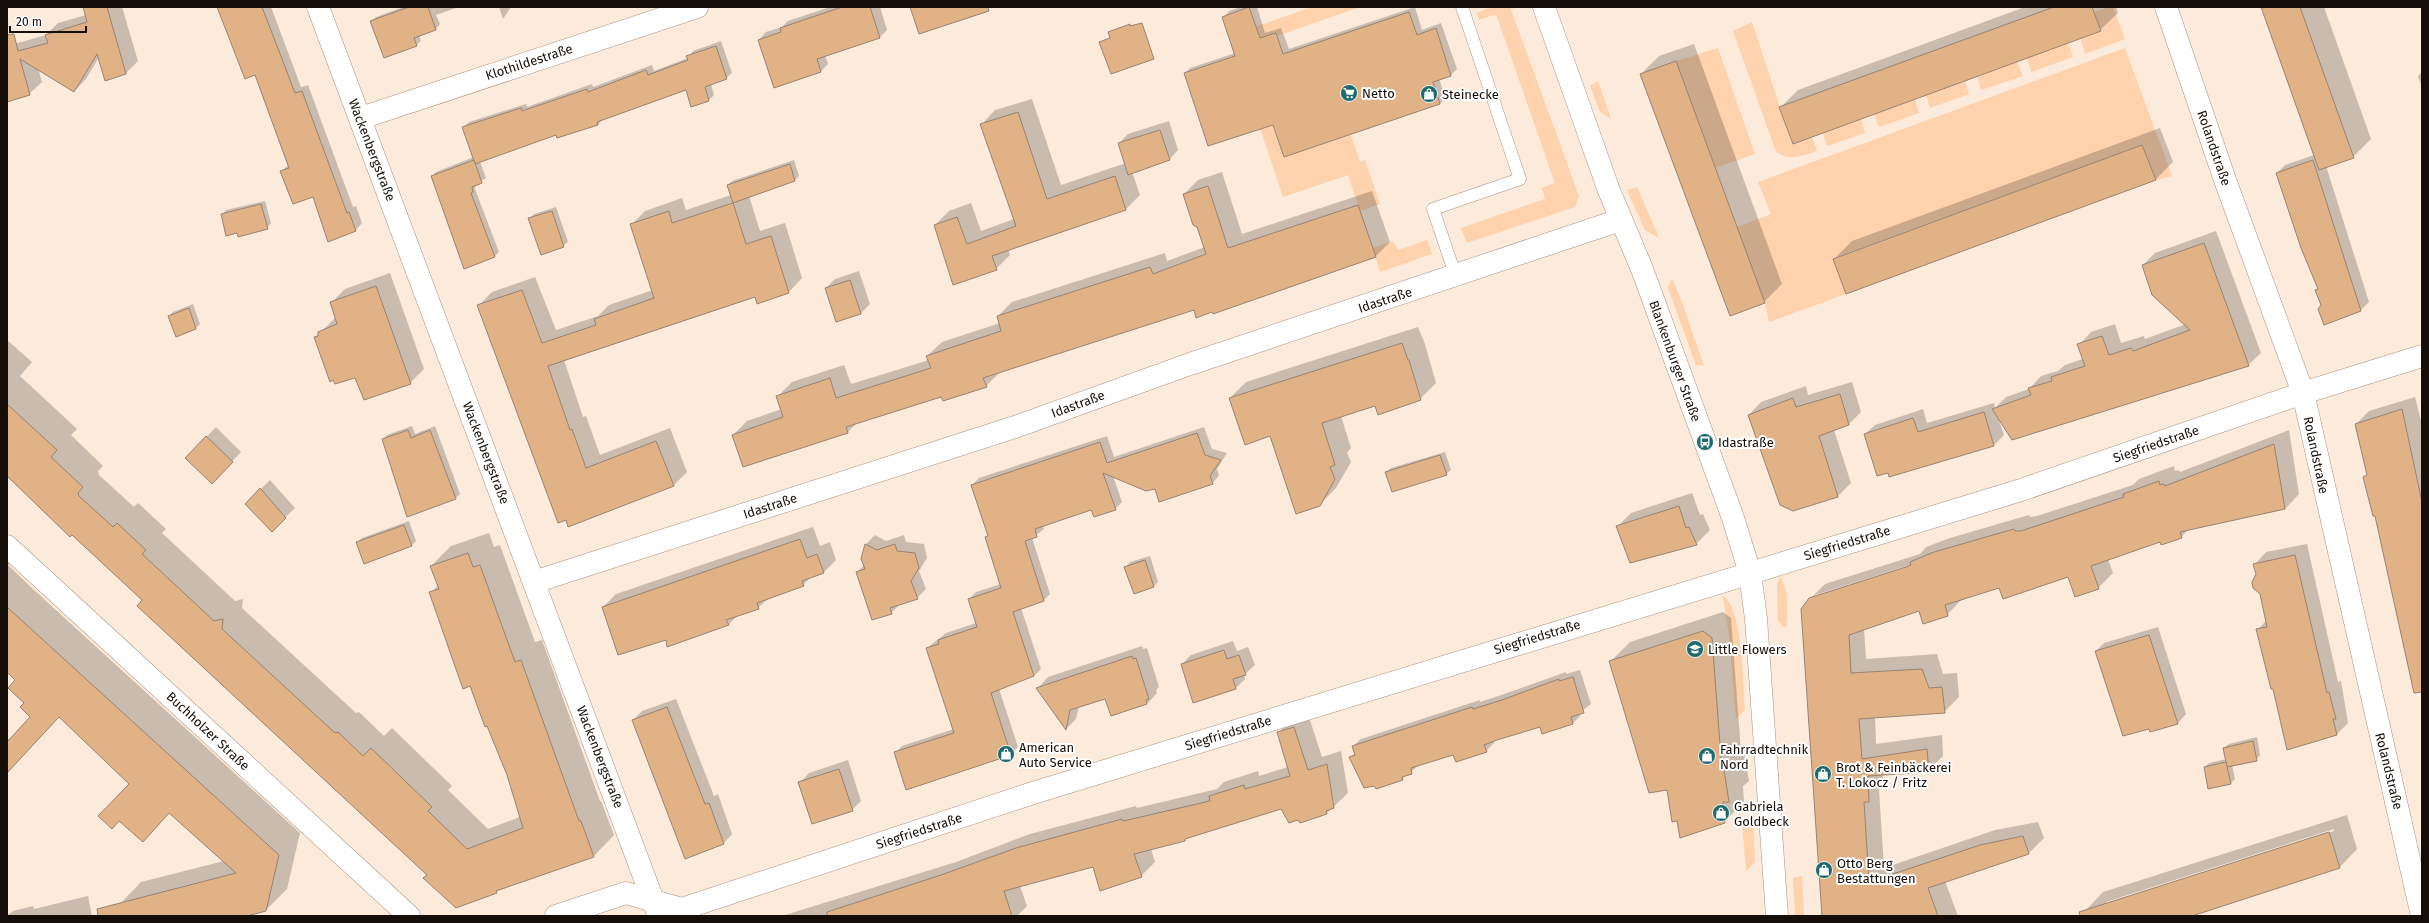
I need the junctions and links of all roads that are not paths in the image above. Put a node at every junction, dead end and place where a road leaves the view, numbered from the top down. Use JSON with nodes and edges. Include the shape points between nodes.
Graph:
{"nodes":[{"id":1,"x":318,"y":7,"type":"edge"},
{"id":2,"x":697,"y":7,"type":"edge"},
{"id":3,"x":1462,"y":7,"type":"edge"},
{"id":4,"x":1544,"y":7,"type":"edge"},
{"id":5,"x":2166,"y":7,"type":"edge"},
{"id":6,"x":360,"y":118,"type":"junction"},
{"id":7,"x":1620,"y":220,"type":"junction"},
{"id":8,"x":1456,"y":277,"type":"junction"},
{"id":9,"x":2422,"y":356,"type":"edge"},
{"id":10,"x":2303,"y":393,"type":"junction"},
{"id":11,"x":7,"y":546,"type":"edge"},
{"id":12,"x":1750,"y":573,"type":"junction"},
{"id":13,"x":534,"y":582,"type":"junction"},
{"id":14,"x":656,"y":908,"type":"edge"},
{"id":15,"x":398,"y":913,"type":"edge"},
{"id":16,"x":556,"y":916,"type":"edge"},
{"id":17,"x":1777,"y":916,"type":"edge"},
{"id":18,"x":2422,"y":916,"type":"edge"}],
"edges":[{"from":1,"to":6,"type":"street","name":"Wackenbergstraße"},
{"from":2,"to":6,"type":"street","name":"Klothildestraße"},
{"from":3,"to":8,"type":"lane","via":[[1520,179],[1433,209]]},
{"from":4,"to":7,"type":"street","name":"Blankenburger Straße"},
{"from":5,"to":10,"type":"street","name":"Rolandstraße","via":[[2225,180]]},
{"from":6,"to":13,"type":"street","name":"Wackenbergstraße"},
{"from":7,"to":8,"type":"street","name":"Idastraße"},
{"from":7,"to":12,"type":"street","name":"Blankenburger Straße","via":[[1642,269],[1677,363],[1733,518]]},
{"from":8,"to":13,"type":"street","name":"Idastraße","via":[[1190,364],[1007,430]]},
{"from":9,"to":10,"type":"street","name":"Siegfriedstraße"},
{"from":10,"to":12,"type":"street","name":"Siegfriedstraße","via":[[2020,490]]},
{"from":10,"to":18,"type":"street","name":"Rolandstraße"},
{"from":11,"to":15,"type":"street","name":"Buchholzer Straße"},
{"from":12,"to":14,"type":"street","name":"Siegfriedstraße","via":[[1033,793],[682,910]]},
{"from":12,"to":17,"type":"street","name":"Blankenburger Straße","via":[[1756,618]]},
{"from":13,"to":14,"type":"street","name":"Wackenbergstraße"},
{"from":14,"to":16,"type":"street","name":"Siegfriedstraße","via":[[626,893]]}]}
